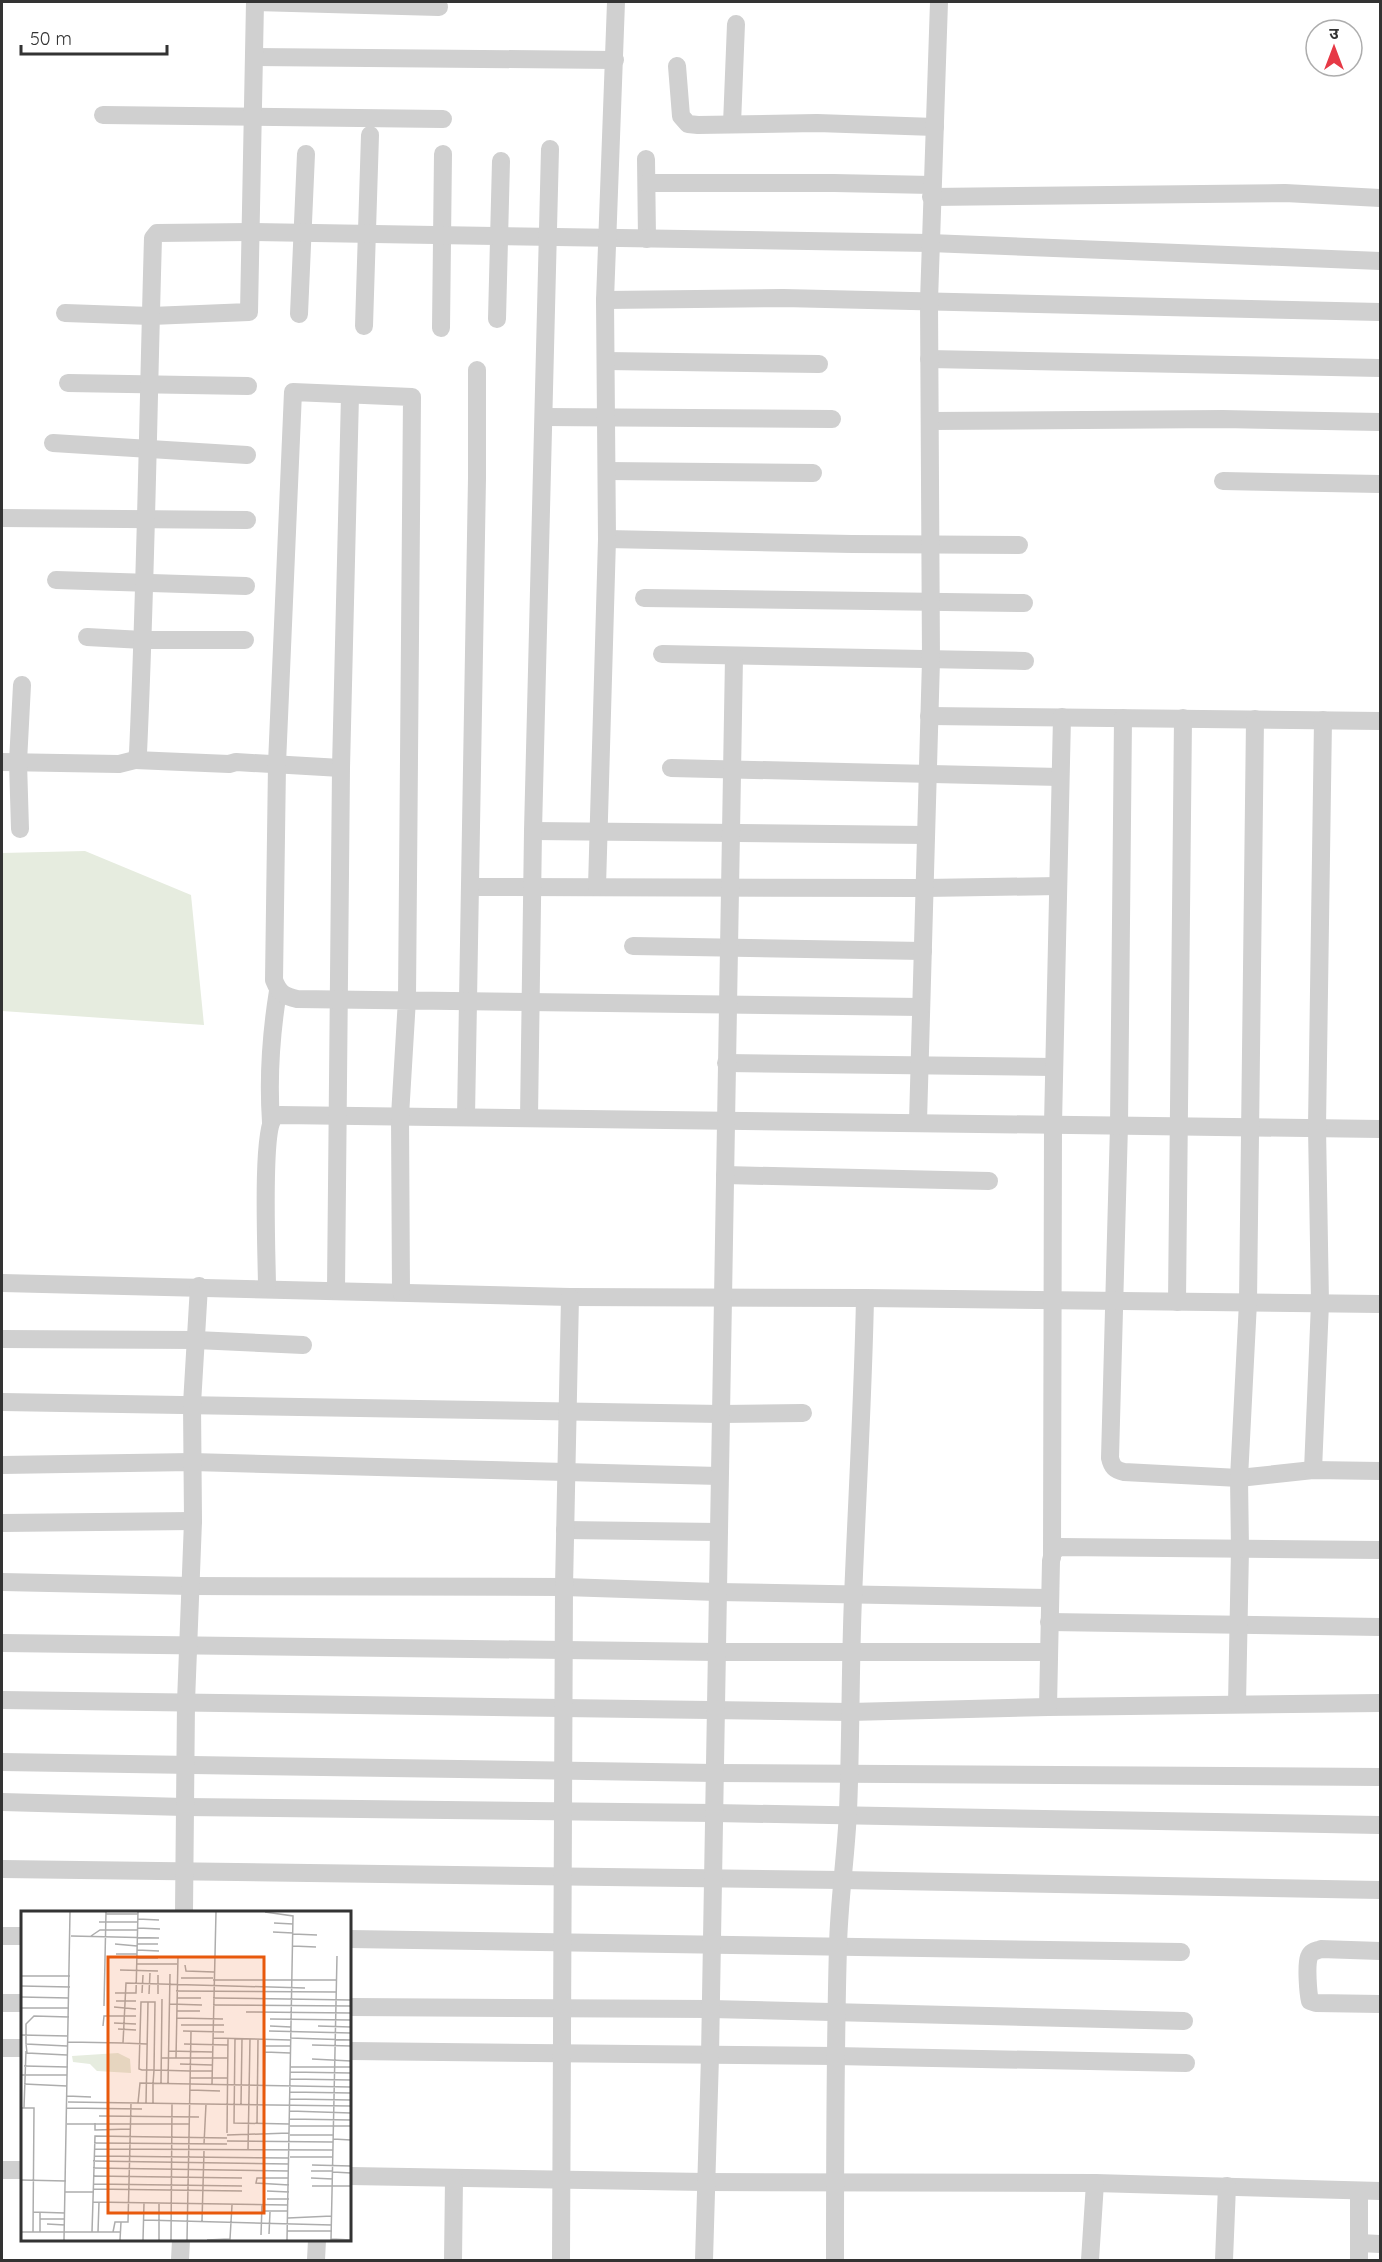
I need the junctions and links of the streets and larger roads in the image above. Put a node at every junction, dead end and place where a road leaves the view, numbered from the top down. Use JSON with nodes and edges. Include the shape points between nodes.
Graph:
{"nodes":[{"id":1,"x":255,"y":2,"type":"edge"},
{"id":2,"x":616,"y":2,"type":"edge"},
{"id":3,"x":939,"y":2,"type":"edge"},
{"id":4,"x":440,"y":7,"type":"dead end"},
{"id":5,"x":736,"y":24,"type":"dead end"},
{"id":6,"x":254,"y":57,"type":"junction"},
{"id":7,"x":615,"y":60,"type":"junction"},
{"id":8,"x":677,"y":66,"type":"dead end"},
{"id":9,"x":103,"y":115,"type":"dead end"},
{"id":10,"x":253,"y":116,"type":"junction"},
{"id":11,"x":443,"y":119,"type":"dead end"},
{"id":12,"x":732,"y":124,"type":"junction"},
{"id":13,"x":934,"y":127,"type":"junction"},
{"id":14,"x":370,"y":135,"type":"dead end"},
{"id":15,"x":550,"y":149,"type":"dead end"},
{"id":16,"x":306,"y":154,"type":"dead end"},
{"id":17,"x":443,"y":154,"type":"dead end"},
{"id":18,"x":646,"y":159,"type":"dead end"},
{"id":19,"x":501,"y":161,"type":"dead end"},
{"id":20,"x":647,"y":183,"type":"junction"},
{"id":21,"x":931,"y":191,"type":"junction"},
{"id":22,"x":1380,"y":198,"type":"edge"},
{"id":23,"x":250,"y":232,"type":"junction"},
{"id":24,"x":302,"y":234,"type":"junction"},
{"id":25,"x":366,"y":234,"type":"junction"},
{"id":26,"x":442,"y":236,"type":"junction"},
{"id":27,"x":499,"y":236,"type":"junction"},
{"id":28,"x":548,"y":237,"type":"junction"},
{"id":29,"x":607,"y":238,"type":"junction"},
{"id":30,"x":647,"y":239,"type":"junction"},
{"id":31,"x":930,"y":243,"type":"junction"},
{"id":32,"x":1380,"y":261,"type":"edge"},
{"id":33,"x":605,"y":300,"type":"junction"},
{"id":34,"x":928,"y":301,"type":"junction"},
{"id":35,"x":1380,"y":312,"type":"edge"},
{"id":36,"x":65,"y":313,"type":"dead end"},
{"id":37,"x":299,"y":314,"type":"dead end"},
{"id":38,"x":151,"y":316,"type":"junction"},
{"id":39,"x":497,"y":319,"type":"dead end"},
{"id":40,"x":364,"y":326,"type":"dead end"},
{"id":41,"x":441,"y":328,"type":"dead end"},
{"id":42,"x":929,"y":359,"type":"junction"},
{"id":43,"x":606,"y":361,"type":"junction"},
{"id":44,"x":819,"y":364,"type":"dead end"},
{"id":45,"x":1380,"y":368,"type":"edge"},
{"id":46,"x":477,"y":370,"type":"dead end"},
{"id":47,"x":68,"y":382,"type":"dead end"},
{"id":48,"x":148,"y":386,"type":"junction"},
{"id":49,"x":248,"y":386,"type":"dead end"},
{"id":50,"x":350,"y":395,"type":"junction"},
{"id":51,"x":544,"y":417,"type":"junction"},
{"id":52,"x":607,"y":417,"type":"junction"},
{"id":53,"x":832,"y":419,"type":"dead end"},
{"id":54,"x":930,"y":421,"type":"junction"},
{"id":55,"x":1380,"y":422,"type":"edge"},
{"id":56,"x":53,"y":443,"type":"dead end"},
{"id":57,"x":148,"y":449,"type":"junction"},
{"id":58,"x":248,"y":455,"type":"dead end"},
{"id":59,"x":607,"y":471,"type":"junction"},
{"id":60,"x":813,"y":473,"type":"dead end"},
{"id":61,"x":1223,"y":481,"type":"dead end"},
{"id":62,"x":1380,"y":484,"type":"edge"},
{"id":63,"x":2,"y":518,"type":"edge"},
{"id":64,"x":147,"y":520,"type":"junction"},
{"id":65,"x":247,"y":520,"type":"dead end"},
{"id":66,"x":607,"y":539,"type":"junction"},
{"id":67,"x":931,"y":543,"type":"junction"},
{"id":68,"x":1019,"y":545,"type":"dead end"},
{"id":69,"x":56,"y":579,"type":"dead end"},
{"id":70,"x":145,"y":582,"type":"junction"},
{"id":71,"x":246,"y":586,"type":"dead end"},
{"id":72,"x":644,"y":598,"type":"dead end"},
{"id":73,"x":931,"y":603,"type":"junction"},
{"id":74,"x":1024,"y":603,"type":"dead end"},
{"id":75,"x":87,"y":637,"type":"dead end"},
{"id":76,"x":143,"y":640,"type":"junction"},
{"id":77,"x":245,"y":640,"type":"dead end"},
{"id":78,"x":662,"y":654,"type":"dead end"},
{"id":79,"x":734,"y":657,"type":"junction"},
{"id":80,"x":931,"y":660,"type":"junction"},
{"id":81,"x":1025,"y":661,"type":"dead end"},
{"id":82,"x":22,"y":685,"type":"dead end"},
{"id":83,"x":929,"y":716,"type":"junction"},
{"id":84,"x":1062,"y":717,"type":"junction"},
{"id":85,"x":1123,"y":718,"type":"junction"},
{"id":86,"x":1183,"y":718,"type":"junction"},
{"id":87,"x":1255,"y":719,"type":"junction"},
{"id":88,"x":1323,"y":720,"type":"junction"},
{"id":89,"x":1380,"y":721,"type":"edge"},
{"id":90,"x":135,"y":760,"type":"junction"},
{"id":91,"x":10,"y":762,"type":"edge"},
{"id":92,"x":277,"y":764,"type":"junction"},
{"id":93,"x":341,"y":768,"type":"junction"},
{"id":94,"x":671,"y":768,"type":"dead end"},
{"id":95,"x":732,"y":771,"type":"junction"},
{"id":96,"x":928,"y":774,"type":"junction"},
{"id":97,"x":1060,"y":777,"type":"junction"},
{"id":98,"x":20,"y":829,"type":"dead end"},
{"id":99,"x":533,"y":831,"type":"junction"},
{"id":100,"x":599,"y":832,"type":"junction"},
{"id":101,"x":730,"y":834,"type":"junction"},
{"id":102,"x":926,"y":835,"type":"junction"},
{"id":103,"x":1058,"y":886,"type":"junction"},
{"id":104,"x":471,"y":887,"type":"junction"},
{"id":105,"x":532,"y":887,"type":"junction"},
{"id":106,"x":597,"y":887,"type":"junction"},
{"id":107,"x":729,"y":888,"type":"junction"},
{"id":108,"x":925,"y":888,"type":"junction"},
{"id":109,"x":633,"y":946,"type":"dead end"},
{"id":110,"x":728,"y":947,"type":"junction"},
{"id":111,"x":923,"y":951,"type":"junction"},
{"id":112,"x":278,"y":991,"type":"junction"},
{"id":113,"x":407,"y":999,"type":"junction"},
{"id":114,"x":340,"y":1000,"type":"junction"},
{"id":115,"x":469,"y":1001,"type":"junction"},
{"id":116,"x":531,"y":1003,"type":"junction"},
{"id":117,"x":727,"y":1006,"type":"junction"},
{"id":118,"x":921,"y":1007,"type":"junction"},
{"id":119,"x":726,"y":1063,"type":"junction"},
{"id":120,"x":920,"y":1066,"type":"junction"},
{"id":121,"x":1054,"y":1067,"type":"junction"},
{"id":122,"x":338,"y":1116,"type":"junction"},
{"id":123,"x":400,"y":1116,"type":"junction"},
{"id":124,"x":466,"y":1117,"type":"junction"},
{"id":125,"x":529,"y":1118,"type":"junction"},
{"id":126,"x":725,"y":1120,"type":"junction"},
{"id":127,"x":271,"y":1122,"type":"junction"},
{"id":128,"x":918,"y":1122,"type":"junction"},
{"id":129,"x":1053,"y":1124,"type":"junction"},
{"id":130,"x":1119,"y":1125,"type":"junction"},
{"id":131,"x":1179,"y":1125,"type":"junction"},
{"id":132,"x":1249,"y":1126,"type":"junction"},
{"id":133,"x":1317,"y":1127,"type":"junction"},
{"id":134,"x":1380,"y":1129,"type":"edge"},
{"id":135,"x":724,"y":1175,"type":"junction"},
{"id":136,"x":989,"y":1181,"type":"dead end"},
{"id":137,"x":2,"y":1283,"type":"edge"},
{"id":138,"x":199,"y":1286,"type":"junction"},
{"id":139,"x":267,"y":1288,"type":"junction"},
{"id":140,"x":336,"y":1290,"type":"junction"},
{"id":141,"x":401,"y":1292,"type":"junction"},
{"id":142,"x":570,"y":1297,"type":"junction"},
{"id":143,"x":865,"y":1298,"type":"junction"},
{"id":144,"x":723,"y":1299,"type":"junction"},
{"id":145,"x":1052,"y":1300,"type":"junction"},
{"id":146,"x":1114,"y":1301,"type":"junction"},
{"id":147,"x":1177,"y":1302,"type":"junction"},
{"id":148,"x":1248,"y":1302,"type":"junction"},
{"id":149,"x":1320,"y":1303,"type":"junction"},
{"id":150,"x":1380,"y":1304,"type":"edge"},
{"id":151,"x":2,"y":1339,"type":"edge"},
{"id":152,"x":196,"y":1341,"type":"junction"},
{"id":153,"x":303,"y":1345,"type":"dead end"},
{"id":154,"x":2,"y":1402,"type":"edge"},
{"id":155,"x":192,"y":1404,"type":"junction"},
{"id":156,"x":568,"y":1410,"type":"junction"},
{"id":157,"x":803,"y":1413,"type":"dead end"},
{"id":158,"x":721,"y":1414,"type":"junction"},
{"id":159,"x":192,"y":1462,"type":"junction"},
{"id":160,"x":2,"y":1465,"type":"edge"},
{"id":161,"x":1313,"y":1470,"type":"junction"},
{"id":162,"x":566,"y":1472,"type":"junction"},
{"id":163,"x":1380,"y":1472,"type":"edge"},
{"id":164,"x":719,"y":1476,"type":"junction"},
{"id":165,"x":1239,"y":1478,"type":"junction"},
{"id":166,"x":193,"y":1521,"type":"junction"},
{"id":167,"x":2,"y":1523,"type":"edge"},
{"id":168,"x":565,"y":1530,"type":"junction"},
{"id":169,"x":718,"y":1532,"type":"junction"},
{"id":170,"x":1240,"y":1549,"type":"junction"},
{"id":171,"x":1380,"y":1550,"type":"edge"},
{"id":172,"x":1052,"y":1557,"type":"junction"},
{"id":173,"x":2,"y":1582,"type":"edge"},
{"id":174,"x":191,"y":1586,"type":"junction"},
{"id":175,"x":564,"y":1587,"type":"junction"},
{"id":176,"x":717,"y":1592,"type":"junction"},
{"id":177,"x":853,"y":1595,"type":"junction"},
{"id":178,"x":1050,"y":1598,"type":"junction"},
{"id":179,"x":1049,"y":1623,"type":"junction"},
{"id":180,"x":1239,"y":1625,"type":"junction"},
{"id":181,"x":1380,"y":1627,"type":"edge"},
{"id":182,"x":2,"y":1643,"type":"edge"},
{"id":183,"x":188,"y":1646,"type":"junction"},
{"id":184,"x":564,"y":1649,"type":"junction"},
{"id":185,"x":717,"y":1652,"type":"junction"},
{"id":186,"x":1049,"y":1652,"type":"junction"},
{"id":187,"x":851,"y":1653,"type":"junction"},
{"id":188,"x":2,"y":1700,"type":"edge"},
{"id":189,"x":186,"y":1702,"type":"junction"},
{"id":190,"x":1380,"y":1703,"type":"edge"},
{"id":191,"x":1237,"y":1704,"type":"junction"},
{"id":192,"x":1048,"y":1707,"type":"junction"},
{"id":193,"x":564,"y":1708,"type":"junction"},
{"id":194,"x":716,"y":1710,"type":"junction"},
{"id":195,"x":850,"y":1712,"type":"junction"},
{"id":196,"x":2,"y":1762,"type":"edge"},
{"id":197,"x":185,"y":1764,"type":"junction"},
{"id":198,"x":564,"y":1770,"type":"junction"},
{"id":199,"x":849,"y":1772,"type":"junction"},
{"id":200,"x":715,"y":1773,"type":"junction"},
{"id":201,"x":1380,"y":1777,"type":"edge"},
{"id":202,"x":2,"y":1802,"type":"edge"},
{"id":203,"x":184,"y":1807,"type":"junction"},
{"id":204,"x":564,"y":1811,"type":"junction"},
{"id":205,"x":715,"y":1813,"type":"junction"},
{"id":206,"x":848,"y":1815,"type":"junction"},
{"id":207,"x":1380,"y":1825,"type":"edge"},
{"id":208,"x":2,"y":1869,"type":"edge"},
{"id":209,"x":184,"y":1872,"type":"junction"},
{"id":210,"x":563,"y":1876,"type":"junction"},
{"id":211,"x":712,"y":1879,"type":"junction"},
{"id":212,"x":841,"y":1880,"type":"junction"},
{"id":213,"x":1380,"y":1890,"type":"edge"},
{"id":214,"x":184,"y":1911,"type":"edge"},
{"id":215,"x":2,"y":1936,"type":"edge"},
{"id":216,"x":21,"y":1936,"type":"edge"},
{"id":217,"x":351,"y":1939,"type":"edge"},
{"id":218,"x":563,"y":1943,"type":"junction"},
{"id":219,"x":712,"y":1945,"type":"junction"},
{"id":220,"x":837,"y":1947,"type":"junction"},
{"id":221,"x":1380,"y":1951,"type":"edge"},
{"id":222,"x":1181,"y":1952,"type":"dead end"},
{"id":223,"x":2,"y":2003,"type":"edge"},
{"id":224,"x":21,"y":2003,"type":"edge"},
{"id":225,"x":1380,"y":2004,"type":"edge"},
{"id":226,"x":351,"y":2007,"type":"edge"},
{"id":227,"x":562,"y":2009,"type":"junction"},
{"id":228,"x":711,"y":2009,"type":"junction"},
{"id":229,"x":838,"y":2012,"type":"junction"},
{"id":230,"x":1184,"y":2021,"type":"dead end"},
{"id":231,"x":2,"y":2048,"type":"edge"},
{"id":232,"x":21,"y":2048,"type":"edge"},
{"id":233,"x":351,"y":2051,"type":"edge"},
{"id":234,"x":562,"y":2054,"type":"junction"},
{"id":235,"x":710,"y":2056,"type":"junction"},
{"id":236,"x":835,"y":2056,"type":"junction"},
{"id":237,"x":1186,"y":2063,"type":"dead end"},
{"id":238,"x":2,"y":2170,"type":"edge"},
{"id":239,"x":21,"y":2170,"type":"edge"},
{"id":240,"x":351,"y":2176,"type":"edge"},
{"id":241,"x":454,"y":2179,"type":"junction"},
{"id":242,"x":561,"y":2180,"type":"junction"},
{"id":243,"x":705,"y":2182,"type":"junction"},
{"id":244,"x":835,"y":2182,"type":"junction"},
{"id":245,"x":1095,"y":2183,"type":"junction"},
{"id":246,"x":1227,"y":2186,"type":"junction"},
{"id":247,"x":1359,"y":2191,"type":"junction"},
{"id":248,"x":1380,"y":2191,"type":"edge"},
{"id":249,"x":181,"y":2241,"type":"edge"},
{"id":250,"x":316,"y":2241,"type":"edge"},
{"id":251,"x":1380,"y":2244,"type":"edge"},
{"id":252,"x":1359,"y":2252,"type":"edge"},
{"id":253,"x":180,"y":2260,"type":"edge"},
{"id":254,"x":316,"y":2260,"type":"edge"},
{"id":255,"x":453,"y":2260,"type":"edge"},
{"id":256,"x":561,"y":2260,"type":"edge"},
{"id":257,"x":704,"y":2260,"type":"edge"},
{"id":258,"x":835,"y":2260,"type":"edge"},
{"id":259,"x":1090,"y":2260,"type":"edge"},
{"id":260,"x":1224,"y":2260,"type":"edge"}],
"edges":[{"from":1,"to":4,"type":"street"},
{"from":1,"to":6,"type":"street"},
{"from":2,"to":7,"type":"street"},
{"from":3,"to":13,"type":"street"},
{"from":5,"to":12,"type":"street"},
{"from":6,"to":7,"type":"street"},
{"from":6,"to":10,"type":"street"},
{"from":7,"to":29,"type":"street"},
{"from":8,"to":12,"type":"street","via":[[679,108],[684,121],[698,125]]},
{"from":9,"to":10,"type":"street"},
{"from":10,"to":11,"type":"street"},
{"from":10,"to":23,"type":"street"},
{"from":12,"to":13,"type":"street"},
{"from":13,"to":21,"type":"street"},
{"from":14,"to":25,"type":"street"},
{"from":15,"to":28,"type":"street"},
{"from":16,"to":24,"type":"street"},
{"from":17,"to":26,"type":"street"},
{"from":18,"to":20,"type":"street"},
{"from":19,"to":27,"type":"street"},
{"from":20,"to":21,"type":"street","via":[[834,183]]},
{"from":20,"to":30,"type":"street"},
{"from":21,"to":22,"type":"street","via":[[1286,193]]},
{"from":21,"to":31,"type":"street"},
{"from":23,"to":24,"type":"street"},
{"from":23,"to":38,"type":"street","via":[[169,231],[154,235]]},
{"from":23,"to":38,"type":"street","via":[[249,312]]},
{"from":24,"to":25,"type":"street"},
{"from":24,"to":37,"type":"street"},
{"from":25,"to":26,"type":"street"},
{"from":25,"to":40,"type":"street"},
{"from":26,"to":27,"type":"street"},
{"from":26,"to":41,"type":"street"},
{"from":27,"to":28,"type":"street"},
{"from":27,"to":39,"type":"street"},
{"from":28,"to":29,"type":"street"},
{"from":28,"to":51,"type":"street"},
{"from":29,"to":30,"type":"street"},
{"from":29,"to":33,"type":"street"},
{"from":30,"to":31,"type":"street"},
{"from":31,"to":32,"type":"street"},
{"from":31,"to":34,"type":"street"},
{"from":33,"to":34,"type":"street"},
{"from":33,"to":43,"type":"street"},
{"from":34,"to":35,"type":"street"},
{"from":34,"to":42,"type":"street"},
{"from":36,"to":38,"type":"street"},
{"from":38,"to":48,"type":"street"},
{"from":42,"to":45,"type":"street"},
{"from":42,"to":54,"type":"street"},
{"from":43,"to":44,"type":"street"},
{"from":43,"to":52,"type":"street"},
{"from":46,"to":104,"type":"street"},
{"from":47,"to":48,"type":"street"},
{"from":48,"to":49,"type":"street"},
{"from":48,"to":57,"type":"street"},
{"from":50,"to":92,"type":"street","via":[[292,392]]},
{"from":50,"to":93,"type":"street"},
{"from":50,"to":113,"type":"street","via":[[411,398]]},
{"from":51,"to":52,"type":"street"},
{"from":51,"to":99,"type":"street"},
{"from":52,"to":53,"type":"street"},
{"from":52,"to":59,"type":"street"},
{"from":54,"to":55,"type":"street"},
{"from":54,"to":67,"type":"street"},
{"from":56,"to":57,"type":"street"},
{"from":57,"to":58,"type":"street"},
{"from":57,"to":64,"type":"street"},
{"from":59,"to":60,"type":"street"},
{"from":59,"to":66,"type":"street"},
{"from":61,"to":62,"type":"street"},
{"from":63,"to":64,"type":"street"},
{"from":64,"to":65,"type":"street"},
{"from":64,"to":70,"type":"street"},
{"from":66,"to":67,"type":"street"},
{"from":66,"to":100,"type":"street"},
{"from":67,"to":68,"type":"street"},
{"from":67,"to":73,"type":"street"},
{"from":69,"to":70,"type":"street"},
{"from":70,"to":71,"type":"street"},
{"from":70,"to":76,"type":"street"},
{"from":72,"to":73,"type":"street"},
{"from":73,"to":74,"type":"street"},
{"from":73,"to":80,"type":"street"},
{"from":75,"to":76,"type":"street"},
{"from":76,"to":77,"type":"street"},
{"from":76,"to":90,"type":"street"},
{"from":78,"to":79,"type":"street"},
{"from":79,"to":80,"type":"street"},
{"from":79,"to":95,"type":"street"},
{"from":80,"to":81,"type":"street"},
{"from":80,"to":83,"type":"street"},
{"from":82,"to":91,"type":"street"},
{"from":83,"to":84,"type":"street"},
{"from":83,"to":96,"type":"street"},
{"from":84,"to":85,"type":"street"},
{"from":84,"to":97,"type":"street"},
{"from":85,"to":86,"type":"street"},
{"from":85,"to":130,"type":"street"},
{"from":86,"to":87,"type":"street"},
{"from":86,"to":131,"type":"street"},
{"from":87,"to":88,"type":"street"},
{"from":87,"to":132,"type":"street"},
{"from":88,"to":89,"type":"street"},
{"from":88,"to":133,"type":"street"},
{"from":90,"to":91,"type":"street","via":[[119,764]]},
{"from":90,"to":92,"type":"street"},
{"from":91,"to":98,"type":"street"},
{"from":92,"to":93,"type":"street"},
{"from":92,"to":112,"type":"street","via":[[274,980]]},
{"from":93,"to":114,"type":"street"},
{"from":94,"to":95,"type":"street"},
{"from":95,"to":96,"type":"street"},
{"from":95,"to":101,"type":"street"},
{"from":96,"to":97,"type":"street"},
{"from":96,"to":102,"type":"street"},
{"from":97,"to":103,"type":"street"},
{"from":99,"to":100,"type":"street"},
{"from":99,"to":105,"type":"street"},
{"from":100,"to":101,"type":"street"},
{"from":100,"to":106,"type":"street"},
{"from":101,"to":102,"type":"street"},
{"from":101,"to":107,"type":"street"},
{"from":102,"to":108,"type":"street"},
{"from":103,"to":108,"type":"street"},
{"from":103,"to":121,"type":"street"},
{"from":104,"to":105,"type":"street"},
{"from":104,"to":115,"type":"street"},
{"from":105,"to":106,"type":"street"},
{"from":105,"to":116,"type":"street"},
{"from":106,"to":107,"type":"street"},
{"from":107,"to":108,"type":"street"},
{"from":107,"to":110,"type":"street"},
{"from":108,"to":111,"type":"street"},
{"from":109,"to":110,"type":"street"},
{"from":110,"to":111,"type":"street"},
{"from":110,"to":117,"type":"street"},
{"from":111,"to":118,"type":"street"},
{"from":112,"to":114,"type":"street","via":[[297,999]]},
{"from":112,"to":127,"type":"street","via":[[271,1056]]},
{"from":113,"to":114,"type":"street"},
{"from":113,"to":115,"type":"street"},
{"from":113,"to":123,"type":"street"},
{"from":114,"to":122,"type":"street"},
{"from":115,"to":116,"type":"street"},
{"from":115,"to":124,"type":"street"},
{"from":116,"to":117,"type":"street"},
{"from":116,"to":125,"type":"street"},
{"from":117,"to":118,"type":"street"},
{"from":117,"to":119,"type":"street"},
{"from":118,"to":120,"type":"street"},
{"from":119,"to":120,"type":"street"},
{"from":119,"to":126,"type":"street"},
{"from":120,"to":121,"type":"street"},
{"from":120,"to":128,"type":"street"},
{"from":121,"to":129,"type":"street"},
{"from":122,"to":123,"type":"street"},
{"from":122,"to":127,"type":"street","via":[[280,1115]]},
{"from":122,"to":140,"type":"street"},
{"from":123,"to":124,"type":"street"},
{"from":123,"to":141,"type":"street"},
{"from":124,"to":125,"type":"street"},
{"from":125,"to":126,"type":"street"},
{"from":126,"to":128,"type":"street"},
{"from":126,"to":135,"type":"street"},
{"from":127,"to":139,"type":"street","via":[[266,1181]]},
{"from":128,"to":129,"type":"street"},
{"from":129,"to":130,"type":"street"},
{"from":129,"to":145,"type":"street"},
{"from":130,"to":131,"type":"street"},
{"from":130,"to":146,"type":"street"},
{"from":131,"to":132,"type":"street"},
{"from":131,"to":147,"type":"street"},
{"from":132,"to":133,"type":"street"},
{"from":132,"to":148,"type":"street"},
{"from":133,"to":134,"type":"street"},
{"from":133,"to":149,"type":"street"},
{"from":135,"to":136,"type":"street"},
{"from":135,"to":144,"type":"street"},
{"from":137,"to":138,"type":"street"},
{"from":138,"to":139,"type":"street"},
{"from":138,"to":152,"type":"street"},
{"from":139,"to":140,"type":"street"},
{"from":140,"to":141,"type":"street"},
{"from":141,"to":142,"type":"street"},
{"from":142,"to":144,"type":"street"},
{"from":142,"to":156,"type":"street"},
{"from":143,"to":144,"type":"street"},
{"from":143,"to":145,"type":"street"},
{"from":143,"to":177,"type":"street"},
{"from":144,"to":158,"type":"street"},
{"from":145,"to":146,"type":"street"},
{"from":145,"to":172,"type":"street"},
{"from":146,"to":147,"type":"street"},
{"from":146,"to":165,"type":"street","via":[[1112,1466],[1124,1472]]},
{"from":147,"to":148,"type":"street"},
{"from":148,"to":149,"type":"street"},
{"from":148,"to":165,"type":"street"},
{"from":149,"to":150,"type":"street"},
{"from":149,"to":161,"type":"street"},
{"from":151,"to":152,"type":"street"},
{"from":152,"to":153,"type":"street"},
{"from":152,"to":155,"type":"street"},
{"from":154,"to":155,"type":"street"},
{"from":155,"to":156,"type":"street"},
{"from":155,"to":159,"type":"street"},
{"from":156,"to":158,"type":"street"},
{"from":156,"to":162,"type":"street"},
{"from":157,"to":158,"type":"street"},
{"from":158,"to":164,"type":"street"},
{"from":159,"to":160,"type":"street"},
{"from":159,"to":162,"type":"street"},
{"from":159,"to":166,"type":"street"},
{"from":161,"to":163,"type":"street"},
{"from":161,"to":165,"type":"street"},
{"from":162,"to":164,"type":"street"},
{"from":162,"to":168,"type":"street"},
{"from":164,"to":169,"type":"street"},
{"from":165,"to":170,"type":"street"},
{"from":166,"to":167,"type":"street"},
{"from":166,"to":174,"type":"street"},
{"from":168,"to":169,"type":"street"},
{"from":168,"to":175,"type":"street"},
{"from":169,"to":176,"type":"street"},
{"from":170,"to":171,"type":"street"},
{"from":170,"to":172,"type":"street","via":[[1070,1546],[1059,1547]]},
{"from":170,"to":180,"type":"street"},
{"from":172,"to":178,"type":"street"},
{"from":173,"to":174,"type":"street"},
{"from":174,"to":175,"type":"street"},
{"from":174,"to":183,"type":"street"},
{"from":175,"to":176,"type":"street"},
{"from":175,"to":184,"type":"street"},
{"from":176,"to":177,"type":"street"},
{"from":176,"to":185,"type":"street"},
{"from":177,"to":178,"type":"street"},
{"from":177,"to":187,"type":"street"},
{"from":178,"to":179,"type":"street"},
{"from":179,"to":180,"type":"street"},
{"from":179,"to":186,"type":"street"},
{"from":180,"to":181,"type":"street"},
{"from":180,"to":191,"type":"street"},
{"from":182,"to":183,"type":"street"},
{"from":183,"to":184,"type":"street"},
{"from":183,"to":189,"type":"street"},
{"from":184,"to":185,"type":"street"},
{"from":184,"to":193,"type":"street"},
{"from":185,"to":187,"type":"street"},
{"from":185,"to":194,"type":"street"},
{"from":186,"to":187,"type":"street"},
{"from":186,"to":192,"type":"street"},
{"from":187,"to":195,"type":"street"},
{"from":188,"to":189,"type":"street"},
{"from":189,"to":193,"type":"street"},
{"from":189,"to":197,"type":"street"},
{"from":190,"to":191,"type":"street"},
{"from":191,"to":192,"type":"street"},
{"from":192,"to":195,"type":"street"},
{"from":193,"to":194,"type":"street"},
{"from":193,"to":198,"type":"street"},
{"from":194,"to":195,"type":"street"},
{"from":194,"to":200,"type":"street"},
{"from":195,"to":199,"type":"street"},
{"from":196,"to":197,"type":"street"},
{"from":197,"to":198,"type":"street"},
{"from":197,"to":203,"type":"street"},
{"from":198,"to":200,"type":"street"},
{"from":198,"to":204,"type":"street"},
{"from":199,"to":200,"type":"street"},
{"from":199,"to":201,"type":"street"},
{"from":199,"to":206,"type":"street"},
{"from":200,"to":205,"type":"street"},
{"from":202,"to":203,"type":"street"},
{"from":203,"to":204,"type":"street"},
{"from":203,"to":209,"type":"street"},
{"from":204,"to":205,"type":"street"},
{"from":204,"to":210,"type":"street"},
{"from":205,"to":206,"type":"street"},
{"from":205,"to":211,"type":"street"},
{"from":206,"to":207,"type":"street"},
{"from":206,"to":212,"type":"street"},
{"from":208,"to":209,"type":"street"},
{"from":209,"to":210,"type":"street"},
{"from":209,"to":214,"type":"street"},
{"from":210,"to":211,"type":"street"},
{"from":210,"to":218,"type":"street"},
{"from":211,"to":212,"type":"street"},
{"from":211,"to":219,"type":"street"},
{"from":212,"to":213,"type":"street"},
{"from":212,"to":220,"type":"street"},
{"from":215,"to":216,"type":"street"},
{"from":217,"to":218,"type":"street"},
{"from":218,"to":219,"type":"street"},
{"from":218,"to":227,"type":"street"},
{"from":219,"to":220,"type":"street"},
{"from":219,"to":228,"type":"street"},
{"from":220,"to":222,"type":"street"},
{"from":220,"to":229,"type":"street"},
{"from":221,"to":225,"type":"street","via":[[1314,1951],[1308,1962],[1308,1995],[1316,2003]]},
{"from":223,"to":224,"type":"street"},
{"from":226,"to":227,"type":"street"},
{"from":227,"to":228,"type":"street"},
{"from":227,"to":234,"type":"street"},
{"from":228,"to":229,"type":"street"},
{"from":228,"to":235,"type":"street"},
{"from":229,"to":230,"type":"street"},
{"from":229,"to":236,"type":"street"},
{"from":231,"to":232,"type":"street"},
{"from":233,"to":234,"type":"street"},
{"from":234,"to":235,"type":"street"},
{"from":234,"to":242,"type":"street"},
{"from":235,"to":236,"type":"street"},
{"from":235,"to":243,"type":"street"},
{"from":236,"to":237,"type":"street"},
{"from":236,"to":244,"type":"street"},
{"from":238,"to":239,"type":"street"},
{"from":240,"to":241,"type":"street"},
{"from":241,"to":242,"type":"street"},
{"from":241,"to":255,"type":"street"},
{"from":242,"to":243,"type":"street"},
{"from":242,"to":256,"type":"street"},
{"from":243,"to":244,"type":"street"},
{"from":243,"to":257,"type":"street"},
{"from":244,"to":245,"type":"street"},
{"from":244,"to":258,"type":"street"},
{"from":245,"to":246,"type":"street"},
{"from":245,"to":259,"type":"street"},
{"from":246,"to":247,"type":"street"},
{"from":246,"to":260,"type":"street"},
{"from":247,"to":248,"type":"street"},
{"from":247,"to":252,"type":"street"},
{"from":249,"to":253,"type":"street"},
{"from":250,"to":254,"type":"street"},
{"from":251,"to":252,"type":"street"}]}
